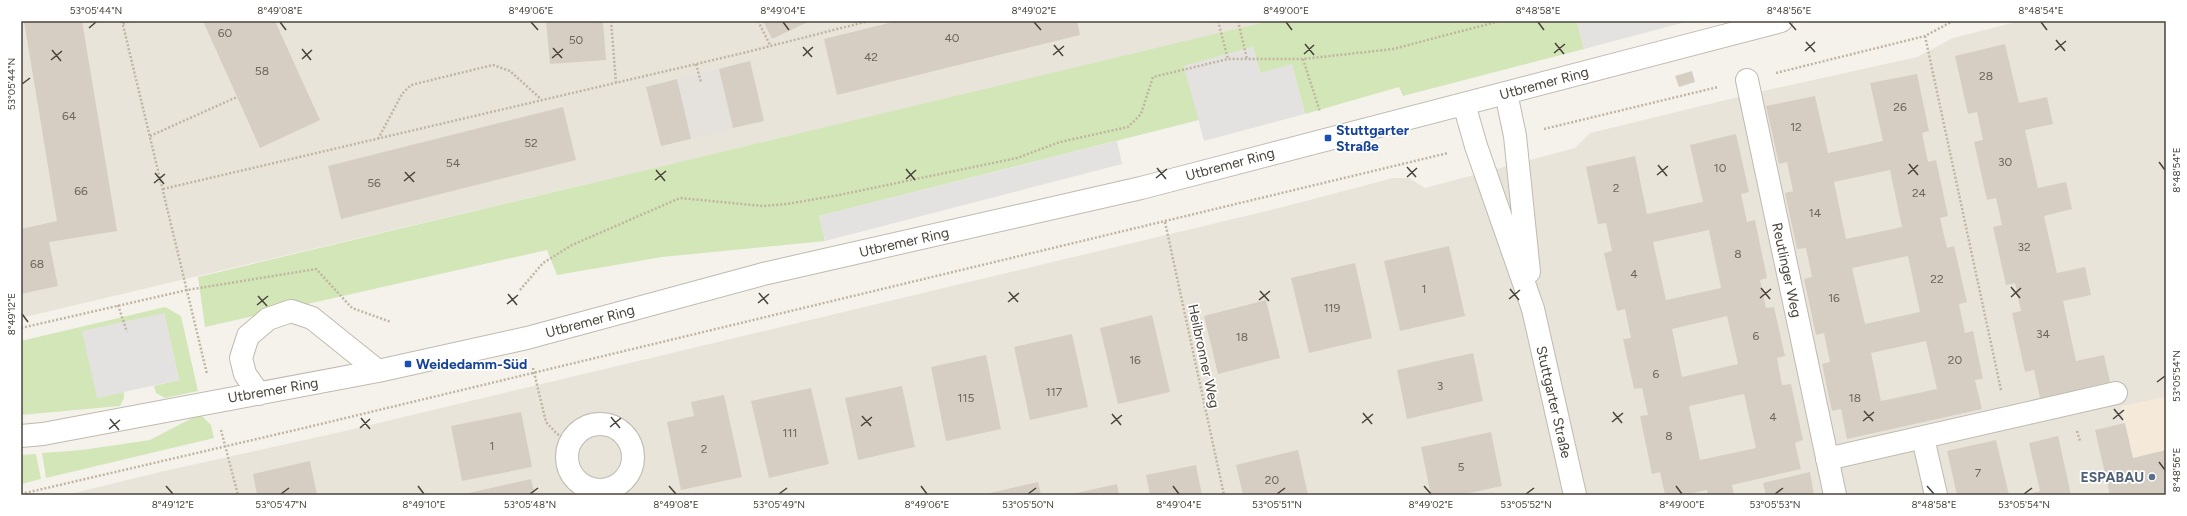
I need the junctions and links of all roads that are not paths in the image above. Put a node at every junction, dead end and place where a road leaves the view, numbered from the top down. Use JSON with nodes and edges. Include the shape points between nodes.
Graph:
{"nodes":[{"id":1,"x":1781,"y":21,"type":"edge"},
{"id":2,"x":1747,"y":80,"type":"road end"},
{"id":3,"x":1506,"y":93,"type":"junction"},
{"id":4,"x":1464,"y":104,"type":"junction"},
{"id":5,"x":1533,"y":309,"type":"junction"},
{"id":6,"x":378,"y":371,"type":"junction"},
{"id":7,"x":259,"y":394,"type":"junction"},
{"id":8,"x":2116,"y":394,"type":"dead end"},
{"id":9,"x":21,"y":436,"type":"edge"},
{"id":10,"x":1923,"y":438,"type":"junction"},
{"id":11,"x":1827,"y":459,"type":"junction"},
{"id":12,"x":590,"y":492,"type":"edge"},
{"id":13,"x":1575,"y":495,"type":"edge"},
{"id":14,"x":1835,"y":495,"type":"edge"},
{"id":15,"x":1936,"y":495,"type":"edge"}],
"edges":[{"from":1,"to":3,"type":"street","name":"Utbremer Ring"},
{"from":2,"to":11,"type":"street","name":"Reutlinger Weg"},
{"from":3,"to":4,"type":"street","name":"Utbremer Ring"},
{"from":3,"to":5,"type":"street","name":"Stuttgarter Straße","via":[[1515,136]]},
{"from":4,"to":5,"type":"street","name":"Stuttgarter Straße","via":[[1476,146]]},
{"from":4,"to":6,"type":"street","name":"Utbremer Ring","via":[[1141,188],[763,274],[528,338]]},
{"from":5,"to":13,"type":"street","name":"Stuttgarter Straße"},
{"from":6,"to":7,"type":"street","name":"Utbremer Ring"},
{"from":6,"to":7,"type":"street","via":[[312,318],[291,311],[268,319],[248,336],[241,358],[246,374]]},
{"from":7,"to":9,"type":"street","name":"Utbremer Ring","via":[[44,434]]},
{"from":8,"to":10,"type":"street"},
{"from":10,"to":11,"type":"street"},
{"from":10,"to":15,"type":"street"},
{"from":11,"to":14,"type":"street","name":"Reutlinger Weg"},
{"from":12,"to":12,"type":"street","via":[[576,479],[567,464],[567,452],[571,441],[587,426],[610,425],[620,430],[630,444],[632,460],[629,471],[622,481],[613,487]]}]}
